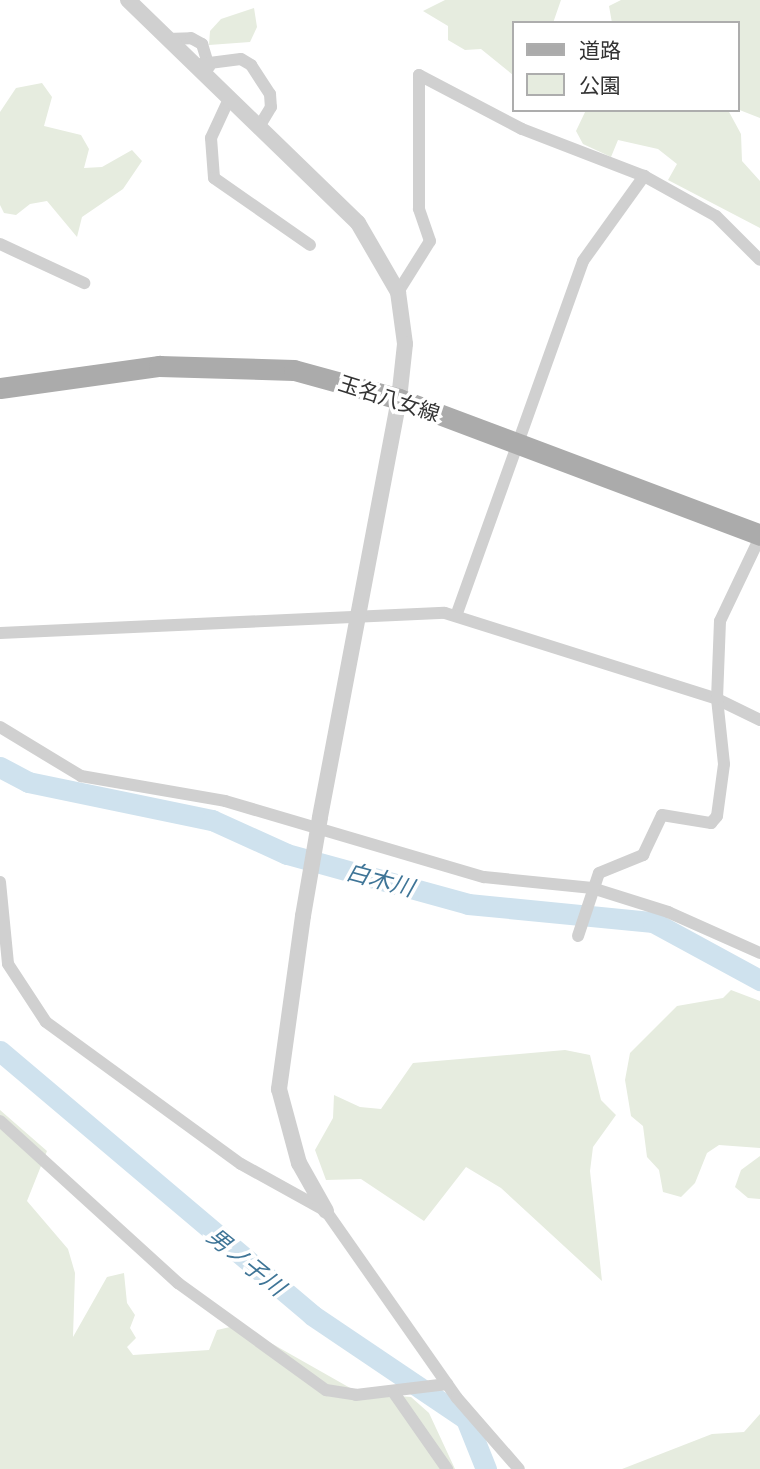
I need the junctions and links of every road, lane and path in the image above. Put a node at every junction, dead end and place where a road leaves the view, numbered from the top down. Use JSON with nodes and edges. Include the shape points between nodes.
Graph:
{"nodes":[{"id":1,"x":128,"y":0,"type":"edge"},
{"id":2,"x":167,"y":39,"type":"junction"},
{"id":3,"x":209,"y":70,"type":"junction"},
{"id":4,"x":229,"y":99,"type":"junction"},
{"id":5,"x":259,"y":127,"type":"junction"},
{"id":6,"x":644,"y":176,"type":"junction"},
{"id":7,"x":0,"y":244,"type":"edge"},
{"id":8,"x":310,"y":244,"type":"dead end"},
{"id":9,"x":760,"y":260,"type":"edge"},
{"id":10,"x":84,"y":283,"type":"dead end"},
{"id":11,"x":398,"y":292,"type":"junction"},
{"id":12,"x":0,"y":388,"type":"edge"},
{"id":13,"x":399,"y":399,"type":"junction"},
{"id":14,"x":517,"y":445,"type":"junction"},
{"id":15,"x":760,"y":536,"type":"edge"},
{"id":16,"x":456,"y":616,"type":"junction"},
{"id":17,"x":358,"y":619,"type":"junction"},
{"id":18,"x":0,"y":634,"type":"edge"},
{"id":19,"x":717,"y":699,"type":"junction"},
{"id":20,"x":760,"y":720,"type":"edge"},
{"id":21,"x":0,"y":727,"type":"edge"},
{"id":22,"x":0,"y":882,"type":"edge"},
{"id":23,"x":591,"y":890,"type":"junction"},
{"id":24,"x":578,"y":936,"type":"dead end"},
{"id":25,"x":760,"y":953,"type":"edge"},
{"id":26,"x":0,"y":1121,"type":"edge"},
{"id":27,"x":326,"y":1211,"type":"junction"},
{"id":28,"x":447,"y":1384,"type":"junction"},
{"id":29,"x":395,"y":1393,"type":"junction"},
{"id":30,"x":447,"y":1469,"type":"edge"},
{"id":31,"x":519,"y":1469,"type":"edge"}],
"edges":[{"from":1,"to":2,"type":"street"},
{"from":2,"to":3,"type":"street","via":[[194,65]]},
{"from":2,"to":3,"type":"street","via":[[191,38],[207,49]]},
{"from":3,"to":4,"type":"street"},
{"from":3,"to":5,"type":"street","via":[[241,59],[261,75],[271,107]]},
{"from":4,"to":5,"type":"street"},
{"from":4,"to":8,"type":"street","via":[[211,138],[214,178]]},
{"from":5,"to":11,"type":"street","via":[[358,223]]},
{"from":6,"to":9,"type":"street","via":[[716,216]]},
{"from":6,"to":11,"type":"street","via":[[522,129],[419,75],[419,209],[430,241]]},
{"from":6,"to":14,"type":"street","via":[[583,261]]},
{"from":7,"to":10,"type":"street"},
{"from":11,"to":13,"type":"street","via":[[405,344]]},
{"from":12,"to":13,"type":"main road","name":"玉名八女線","via":[[159,366],[280,370]]},
{"from":13,"to":14,"type":"main road","name":"玉名八女線"},
{"from":13,"to":17,"type":"street"},
{"from":14,"to":15,"type":"main road","name":"玉名八女線"},
{"from":14,"to":16,"type":"street"},
{"from":15,"to":19,"type":"street","via":[[720,621]]},
{"from":16,"to":17,"type":"street"},
{"from":16,"to":19,"type":"street"},
{"from":17,"to":18,"type":"street"},
{"from":17,"to":27,"type":"street","bridge":true,"via":[[303,916],[279,1089],[299,1163]]},
{"from":19,"to":20,"type":"street"},
{"from":19,"to":23,"type":"street","via":[[724,764],[717,816],[711,823],[662,815],[643,855],[599,873]]},
{"from":21,"to":23,"type":"street","via":[[81,776],[225,801],[484,877]]},
{"from":22,"to":27,"type":"street","via":[[8,964],[46,1022],[241,1164]]},
{"from":23,"to":24,"type":"street"},
{"from":23,"to":25,"type":"street","via":[[668,912]]},
{"from":26,"to":29,"type":"street","via":[[178,1283],[326,1390],[356,1395]]},
{"from":27,"to":28,"type":"street"},
{"from":28,"to":29,"type":"street"},
{"from":28,"to":31,"type":"street"},
{"from":29,"to":30,"type":"street"}]}
